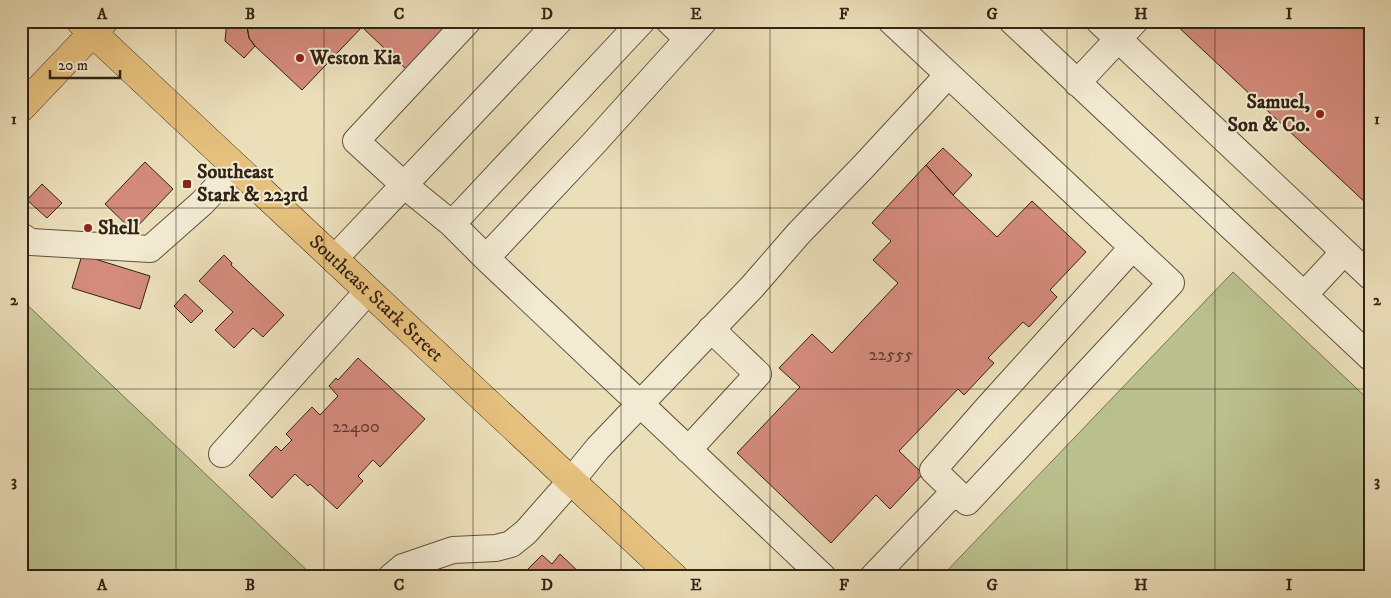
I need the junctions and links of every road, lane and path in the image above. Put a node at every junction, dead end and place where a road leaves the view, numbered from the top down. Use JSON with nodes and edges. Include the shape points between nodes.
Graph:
{"nodes":[{"id":1,"x":468,"y":21,"type":"edge"},
{"id":2,"x":559,"y":21,"type":"edge"},
{"id":3,"x":642,"y":21,"type":"edge"},
{"id":4,"x":669,"y":21,"type":"edge"},
{"id":5,"x":891,"y":21,"type":"edge"},
{"id":6,"x":1012,"y":21,"type":"edge"},
{"id":7,"x":1099,"y":21,"type":"edge"},
{"id":8,"x":92,"y":25,"type":"edge"},
{"id":9,"x":696,"y":30,"type":"edge"},
{"id":10,"x":1127,"y":30,"type":"edge"},
{"id":11,"x":948,"y":75,"type":"junction"},
{"id":12,"x":1077,"y":83,"type":"junction"},
{"id":13,"x":21,"y":108,"type":"edge"},
{"id":14,"x":236,"y":167,"type":"junction"},
{"id":15,"x":404,"y":185,"type":"junction"},
{"id":16,"x":452,"y":224,"type":"junction"},
{"id":17,"x":21,"y":236,"type":"edge"},
{"id":18,"x":1134,"y":247,"type":"junction"},
{"id":19,"x":1344,"y":252,"type":"junction"},
{"id":20,"x":486,"y":258,"type":"junction"},
{"id":21,"x":334,"y":259,"type":"junction"},
{"id":22,"x":1370,"y":276,"type":"edge"},
{"id":23,"x":368,"y":291,"type":"junction"},
{"id":24,"x":1304,"y":296,"type":"junction"},
{"id":25,"x":711,"y":329,"type":"junction"},
{"id":26,"x":1370,"y":357,"type":"edge"},
{"id":27,"x":640,"y":404,"type":"junction"},
{"id":28,"x":688,"y":450,"type":"junction"},
{"id":29,"x":222,"y":454,"type":"dead end"},
{"id":30,"x":571,"y":481,"type":"junction"},
{"id":31,"x":955,"y":491,"type":"junction"},
{"id":32,"x":391,"y":577,"type":"edge"},
{"id":33,"x":674,"y":577,"type":"edge"},
{"id":34,"x":823,"y":577,"type":"edge"},
{"id":35,"x":873,"y":577,"type":"edge"}],
"edges":[{"from":1,"to":15,"type":"lane","via":[[356,141]]},
{"from":2,"to":15,"type":"lane"},
{"from":3,"to":16,"type":"lane"},
{"from":4,"to":9,"type":"lane"},
{"from":5,"to":11,"type":"lane"},
{"from":6,"to":12,"type":"lane"},
{"from":7,"to":10,"type":"lane"},
{"from":8,"to":13,"type":"main road"},
{"from":8,"to":14,"type":"main road","name":"Southeast Stark Street"},
{"from":9,"to":20,"type":"lane"},
{"from":10,"to":12,"type":"lane"},
{"from":10,"to":19,"type":"lane"},
{"from":11,"to":18,"type":"lane"},
{"from":11,"to":25,"type":"lane"},
{"from":12,"to":24,"type":"lane"},
{"from":14,"to":17,"type":"lane","via":[[202,203],[150,249],[30,242]]},
{"from":14,"to":21,"type":"main road","name":"Southeast Stark Street"},
{"from":15,"to":16,"type":"lane"},
{"from":15,"to":21,"type":"lane"},
{"from":16,"to":20,"type":"lane"},
{"from":18,"to":31,"type":"lane","via":[[933,470]]},
{"from":18,"to":31,"type":"lane","via":[[1172,283],[967,502]]},
{"from":19,"to":22,"type":"lane"},
{"from":19,"to":24,"type":"lane"},
{"from":20,"to":27,"type":"lane"},
{"from":21,"to":23,"type":"main road","name":"Southeast Stark Street"},
{"from":23,"to":29,"type":"lane"},
{"from":23,"to":30,"type":"main road","name":"Southeast Stark Street"},
{"from":24,"to":26,"type":"lane"},
{"from":25,"to":27,"type":"lane"},
{"from":25,"to":28,"type":"lane","via":[[758,374]]},
{"from":27,"to":28,"type":"lane"},
{"from":27,"to":30,"type":"lane"},
{"from":28,"to":34,"type":"lane"},
{"from":30,"to":32,"type":"lane","via":[[512,544],[454,550],[403,567]]},
{"from":30,"to":33,"type":"main road","name":"Southeast Stark Street"},
{"from":31,"to":35,"type":"lane"}]}
